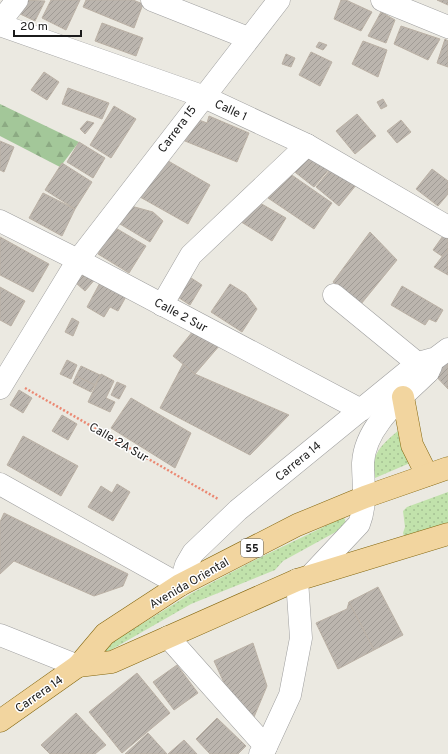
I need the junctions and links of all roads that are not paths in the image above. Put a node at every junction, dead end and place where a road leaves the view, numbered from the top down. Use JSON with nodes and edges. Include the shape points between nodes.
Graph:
{"nodes":[{"id":1,"x":17,"y":0,"type":"edge"},
{"id":2,"x":152,"y":0,"type":"edge"},
{"id":3,"x":279,"y":0,"type":"edge"},
{"id":4,"x":382,"y":0,"type":"edge"},
{"id":5,"x":0,"y":24,"type":"edge"},
{"id":6,"x":448,"y":27,"type":"edge"},
{"id":7,"x":248,"y":38,"type":"junction"},
{"id":8,"x":202,"y":96,"type":"junction"},
{"id":9,"x":307,"y":145,"type":"junction"},
{"id":10,"x":0,"y":221,"type":"edge"},
{"id":11,"x":448,"y":227,"type":"edge"},
{"id":12,"x":78,"y":260,"type":"junction"},
{"id":13,"x":334,"y":295,"type":"dead end"},
{"id":14,"x":162,"y":305,"type":"junction"},
{"id":15,"x":432,"y":360,"type":"edge"},
{"id":16,"x":2,"y":380,"type":"edge"},
{"id":17,"x":403,"y":397,"type":"junction"},
{"id":18,"x":361,"y":410,"type":"junction"},
{"id":19,"x":448,"y":468,"type":"edge"},
{"id":20,"x":427,"y":475,"type":"junction"},
{"id":21,"x":0,"y":484,"type":"edge"},
{"id":22,"x":365,"y":497,"type":"junction"},
{"id":23,"x":448,"y":534,"type":"edge"},
{"id":24,"x":304,"y":577,"type":"junction"},
{"id":25,"x":180,"y":585,"type":"junction"},
{"id":26,"x":0,"y":635,"type":"edge"},
{"id":27,"x":168,"y":637,"type":"junction"},
{"id":28,"x":78,"y":666,"type":"junction"},
{"id":29,"x":0,"y":721,"type":"edge"},
{"id":30,"x":263,"y":751,"type":"edge"}],
"edges":[{"from":1,"to":5,"type":"street"},
{"from":2,"to":7,"type":"street"},
{"from":3,"to":7,"type":"street","name":"Carrera 15"},
{"from":4,"to":6,"type":"street"},
{"from":5,"to":8,"type":"street","name":"Calle 1"},
{"from":7,"to":8,"type":"street","name":"Carrera 15"},
{"from":8,"to":9,"type":"street","name":"Calle 1"},
{"from":8,"to":12,"type":"street","name":"Carrera 15"},
{"from":9,"to":11,"type":"street","name":"Calle 1"},
{"from":9,"to":14,"type":"street","via":[[191,255]]},
{"from":10,"to":12,"type":"street","name":"Calle 2 Sur"},
{"from":12,"to":14,"type":"street","name":"Calle 2 Sur"},
{"from":12,"to":16,"type":"street","name":"Carrera 15"},
{"from":13,"to":15,"type":"street"},
{"from":14,"to":18,"type":"street","name":"Calle 2 Sur"},
{"from":15,"to":17,"type":"street"},
{"from":15,"to":18,"type":"street","name":"Carrera 14"},
{"from":17,"to":20,"type":"main road","via":[[412,445]]},
{"from":17,"to":22,"type":"street","via":[[376,426],[369,442],[363,462]]},
{"from":18,"to":25,"type":"street","name":"Carrera 14","via":[[238,510],[193,553]]},
{"from":19,"to":20,"type":"main road","name":"Avenida Oriental","number":"55"},
{"from":20,"to":22,"type":"main road","name":"Avenida Oriental","number":"55"},
{"from":21,"to":25,"type":"street"},
{"from":22,"to":24,"type":"street","via":[[359,524]]},
{"from":22,"to":25,"type":"main road","name":"Avenida Oriental","number":"55","via":[[297,525]]},
{"from":23,"to":24,"type":"main road"},
{"from":24,"to":27,"type":"main road"},
{"from":24,"to":30,"type":"street","via":[[301,638],[290,695]]},
{"from":25,"to":28,"type":"main road","name":"Avenida Oriental","number":"55","via":[[105,634]]},
{"from":26,"to":28,"type":"street"},
{"from":27,"to":28,"type":"main road","via":[[112,662]]},
{"from":27,"to":30,"type":"street"},
{"from":28,"to":29,"type":"main road","name":"Carrera 14"}]}
